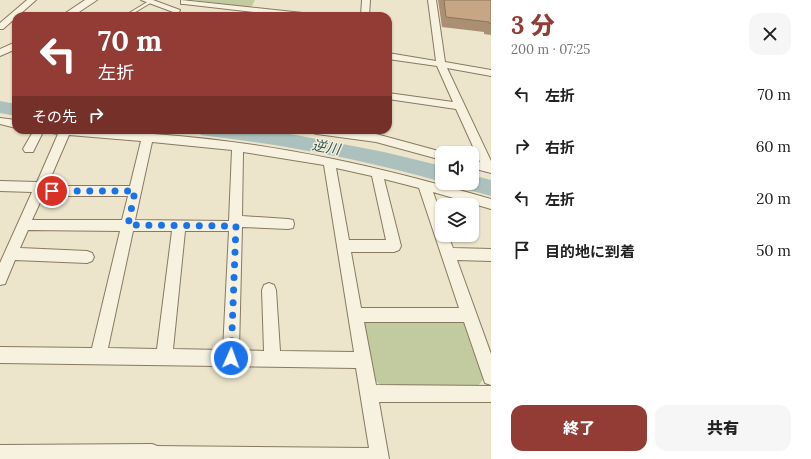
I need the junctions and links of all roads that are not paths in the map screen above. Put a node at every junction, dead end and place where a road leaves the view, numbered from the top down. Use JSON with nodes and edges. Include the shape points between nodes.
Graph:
{"nodes":[{"id":1,"x":32,"y":0,"type":"edge"},
{"id":2,"x":92,"y":0,"type":"edge"},
{"id":3,"x":260,"y":0,"type":"edge"},
{"id":4,"x":366,"y":0,"type":"edge"},
{"id":5,"x":432,"y":0,"type":"edge"},
{"id":6,"x":147,"y":1,"type":"edge"},
{"id":7,"x":184,"y":1,"type":"edge"},
{"id":8,"x":256,"y":10,"type":"junction"},
{"id":9,"x":18,"y":12,"type":"edge"},
{"id":10,"x":72,"y":12,"type":"edge"},
{"id":11,"x":132,"y":12,"type":"edge"},
{"id":12,"x":171,"y":12,"type":"edge"},
{"id":13,"x":174,"y":12,"type":"edge"},
{"id":14,"x":269,"y":12,"type":"edge"},
{"id":15,"x":365,"y":12,"type":"edge"},
{"id":16,"x":12,"y":17,"type":"edge"},
{"id":17,"x":0,"y":27,"type":"edge"},
{"id":18,"x":12,"y":46,"type":"edge"},
{"id":19,"x":2,"y":50,"type":"edge"},
{"id":20,"x":392,"y":57,"type":"edge"},
{"id":21,"x":0,"y":64,"type":"edge"},
{"id":22,"x":442,"y":64,"type":"junction"},
{"id":23,"x":491,"y":73,"type":"edge"},
{"id":24,"x":392,"y":97,"type":"edge"},
{"id":25,"x":460,"y":106,"type":"junction"},
{"id":26,"x":0,"y":121,"type":"edge"},
{"id":27,"x":12,"y":123,"type":"edge"},
{"id":28,"x":37,"y":134,"type":"edge"},
{"id":29,"x":60,"y":134,"type":"edge"},
{"id":30,"x":99,"y":134,"type":"edge"},
{"id":31,"x":346,"y":134,"type":"edge"},
{"id":32,"x":147,"y":139,"type":"junction"},
{"id":33,"x":478,"y":146,"type":"edge"},
{"id":34,"x":238,"y":147,"type":"junction"},
{"id":35,"x":479,"y":147,"type":"edge"},
{"id":36,"x":29,"y":149,"type":"dead end"},
{"id":37,"x":435,"y":154,"type":"edge"},
{"id":38,"x":329,"y":163,"type":"junction"},
{"id":39,"x":479,"y":166,"type":"edge"},
{"id":40,"x":376,"y":173,"type":"junction"},
{"id":41,"x":424,"y":185,"type":"junction"},
{"id":42,"x":0,"y":186,"type":"edge"},
{"id":43,"x":39,"y":189,"type":"junction"},
{"id":44,"x":135,"y":191,"type":"junction"},
{"id":45,"x":491,"y":204,"type":"edge"},
{"id":46,"x":236,"y":223,"type":"junction"},
{"id":47,"x":288,"y":224,"type":"dead end"},
{"id":48,"x":24,"y":225,"type":"junction"},
{"id":49,"x":128,"y":225,"type":"junction"},
{"id":50,"x":180,"y":225,"type":"junction"},
{"id":51,"x":344,"y":246,"type":"junction"},
{"id":52,"x":11,"y":254,"type":"junction"},
{"id":53,"x":448,"y":254,"type":"junction"},
{"id":54,"x":491,"y":254,"type":"edge"},
{"id":55,"x":87,"y":257,"type":"dead end"},
{"id":56,"x":0,"y":279,"type":"edge"},
{"id":57,"x":269,"y":290,"type":"dead end"},
{"id":58,"x":355,"y":315,"type":"junction"},
{"id":59,"x":469,"y":315,"type":"junction"},
{"id":60,"x":0,"y":355,"type":"edge"},
{"id":61,"x":98,"y":357,"type":"junction"},
{"id":62,"x":164,"y":357,"type":"junction"},
{"id":63,"x":231,"y":358,"type":"junction"},
{"id":64,"x":272,"y":359,"type":"junction"},
{"id":65,"x":363,"y":360,"type":"junction"},
{"id":66,"x":491,"y":377,"type":"edge"},
{"id":67,"x":368,"y":393,"type":"junction"},
{"id":68,"x":491,"y":394,"type":"edge"},
{"id":69,"x":0,"y":456,"type":"edge"},
{"id":70,"x":152,"y":457,"type":"edge"},
{"id":71,"x":380,"y":458,"type":"edge"}],
"edges":[{"from":1,"to":9,"type":"street"},
{"from":2,"to":10,"type":"street"},
{"from":3,"to":8,"type":"street"},
{"from":4,"to":15,"type":"street"},
{"from":5,"to":22,"type":"street"},
{"from":6,"to":11,"type":"lane"},
{"from":6,"to":12,"type":"street"},
{"from":7,"to":8,"type":"street"},
{"from":7,"to":13,"type":"street"},
{"from":8,"to":14,"type":"street"},
{"from":16,"to":17,"type":"street"},
{"from":18,"to":19,"type":"street"},
{"from":19,"to":21,"type":"street"},
{"from":20,"to":22,"type":"street"},
{"from":22,"to":23,"type":"street"},
{"from":22,"to":25,"type":"street"},
{"from":24,"to":25,"type":"street"},
{"from":25,"to":33,"type":"street"},
{"from":26,"to":27,"type":"street"},
{"from":28,"to":36,"type":"street"},
{"from":29,"to":43,"type":"street"},
{"from":30,"to":32,"type":"street"},
{"from":31,"to":37,"type":"street","via":[[376,138]]},
{"from":32,"to":34,"type":"street"},
{"from":32,"to":44,"type":"street"},
{"from":34,"to":38,"type":"street"},
{"from":34,"to":46,"type":"street"},
{"from":35,"to":39,"type":"street","via":[[489,169]]},
{"from":38,"to":40,"type":"street"},
{"from":38,"to":51,"type":"street"},
{"from":40,"to":41,"type":"street"},
{"from":40,"to":51,"type":"street","via":[[394,246]]},
{"from":41,"to":45,"type":"street"},
{"from":41,"to":53,"type":"street"},
{"from":42,"to":43,"type":"street"},
{"from":43,"to":44,"type":"street"},
{"from":43,"to":48,"type":"street"},
{"from":44,"to":49,"type":"street"},
{"from":46,"to":47,"type":"street"},
{"from":46,"to":50,"type":"street"},
{"from":46,"to":63,"type":"street"},
{"from":48,"to":49,"type":"street"},
{"from":48,"to":52,"type":"street"},
{"from":49,"to":50,"type":"street"},
{"from":49,"to":61,"type":"street"},
{"from":50,"to":62,"type":"street"},
{"from":51,"to":58,"type":"street"},
{"from":52,"to":55,"type":"street"},
{"from":52,"to":56,"type":"street"},
{"from":53,"to":54,"type":"street"},
{"from":53,"to":59,"type":"street"},
{"from":57,"to":64,"type":"street"},
{"from":58,"to":59,"type":"street"},
{"from":58,"to":65,"type":"street"},
{"from":59,"to":66,"type":"street"},
{"from":60,"to":61,"type":"street"},
{"from":61,"to":62,"type":"street"},
{"from":62,"to":63,"type":"street"},
{"from":63,"to":64,"type":"street"},
{"from":64,"to":65,"type":"street"},
{"from":65,"to":67,"type":"street"},
{"from":67,"to":68,"type":"street"},
{"from":67,"to":71,"type":"street"},
{"from":69,"to":70,"type":"street"},
{"from":70,"to":71,"type":"street"}]}
